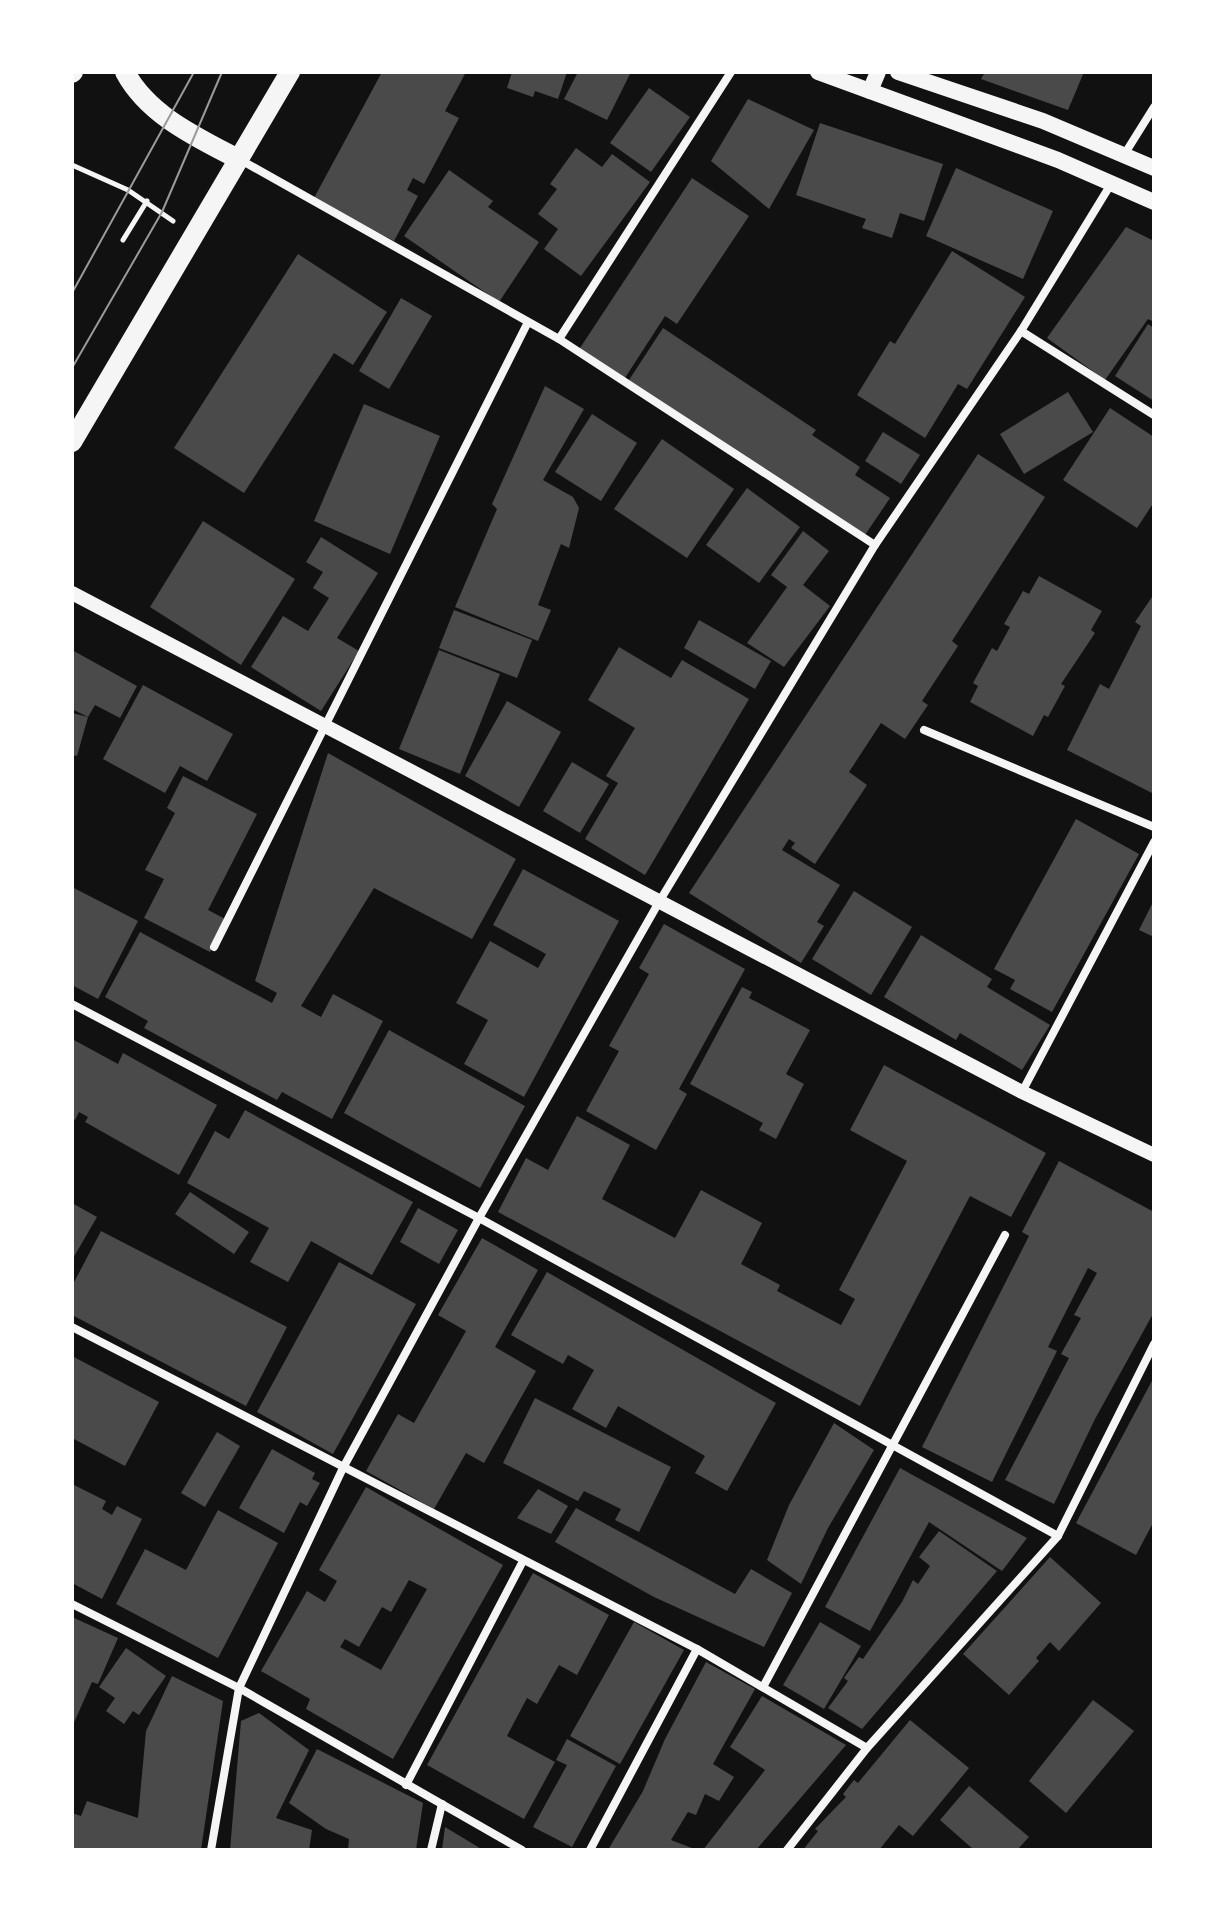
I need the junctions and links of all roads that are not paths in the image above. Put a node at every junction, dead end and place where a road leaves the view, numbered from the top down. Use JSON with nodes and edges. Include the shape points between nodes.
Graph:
{"nodes":[{"id":1,"x":125,"y":72,"type":"edge"},
{"id":2,"x":290,"y":72,"type":"edge"},
{"id":3,"x":731,"y":72,"type":"edge"},
{"id":4,"x":818,"y":72,"type":"edge"},
{"id":5,"x":878,"y":72,"type":"edge"},
{"id":6,"x":898,"y":72,"type":"edge"},
{"id":7,"x":870,"y":91,"type":"junction"},
{"id":8,"x":1154,"y":107,"type":"edge"},
{"id":9,"x":1124,"y":155,"type":"junction"},
{"id":10,"x":238,"y":159,"type":"junction"},
{"id":11,"x":1154,"y":168,"type":"edge"},
{"id":12,"x":1111,"y":183,"type":"junction"},
{"id":13,"x":1154,"y":202,"type":"edge"},
{"id":14,"x":527,"y":324,"type":"junction"},
{"id":15,"x":1021,"y":331,"type":"junction"},
{"id":16,"x":559,"y":339,"type":"junction"},
{"id":17,"x":1154,"y":415,"type":"edge"},
{"id":18,"x":72,"y":442,"type":"edge"},
{"id":19,"x":875,"y":545,"type":"junction"},
{"id":20,"x":72,"y":593,"type":"edge"},
{"id":21,"x":322,"y":727,"type":"junction"},
{"id":22,"x":924,"y":730,"type":"dead end"},
{"id":23,"x":1154,"y":827,"type":"edge"},
{"id":24,"x":1154,"y":842,"type":"edge"},
{"id":25,"x":659,"y":902,"type":"junction"},
{"id":26,"x":214,"y":947,"type":"dead end"},
{"id":27,"x":72,"y":1004,"type":"edge"},
{"id":28,"x":1022,"y":1092,"type":"junction"},
{"id":29,"x":1154,"y":1155,"type":"edge"},
{"id":30,"x":479,"y":1218,"type":"junction"},
{"id":31,"x":1005,"y":1235,"type":"dead end"},
{"id":32,"x":72,"y":1327,"type":"edge"},
{"id":33,"x":1154,"y":1344,"type":"edge"},
{"id":34,"x":896,"y":1445,"type":"junction"},
{"id":35,"x":343,"y":1468,"type":"junction"},
{"id":36,"x":1058,"y":1536,"type":"junction"},
{"id":37,"x":523,"y":1561,"type":"junction"},
{"id":38,"x":72,"y":1604,"type":"edge"},
{"id":39,"x":697,"y":1649,"type":"junction"},
{"id":40,"x":763,"y":1687,"type":"junction"},
{"id":41,"x":239,"y":1688,"type":"junction"},
{"id":42,"x":867,"y":1748,"type":"junction"},
{"id":43,"x":406,"y":1785,"type":"junction"},
{"id":44,"x":442,"y":1804,"type":"junction"},
{"id":45,"x":211,"y":1850,"type":"edge"},
{"id":46,"x":431,"y":1850,"type":"edge"},
{"id":47,"x":522,"y":1850,"type":"edge"},
{"id":48,"x":590,"y":1850,"type":"edge"},
{"id":49,"x":787,"y":1850,"type":"edge"}],
"edges":[{"from":1,"to":10,"type":"main road","via":[[147,102],[169,119]]},
{"from":2,"to":10,"type":"main road"},
{"from":3,"to":16,"type":"street"},
{"from":4,"to":7,"type":"main road"},
{"from":5,"to":7,"type":"main road"},
{"from":6,"to":9,"type":"main road"},
{"from":7,"to":12,"type":"main road"},
{"from":8,"to":9,"type":"street"},
{"from":9,"to":11,"type":"main road"},
{"from":9,"to":12,"type":"main road"},
{"from":10,"to":14,"type":"street"},
{"from":10,"to":18,"type":"main road"},
{"from":12,"to":13,"type":"main road"},
{"from":12,"to":15,"type":"street"},
{"from":14,"to":16,"type":"street"},
{"from":14,"to":21,"type":"street"},
{"from":15,"to":17,"type":"street"},
{"from":15,"to":19,"type":"street"},
{"from":16,"to":19,"type":"street"},
{"from":19,"to":25,"type":"street"},
{"from":20,"to":21,"type":"street"},
{"from":21,"to":25,"type":"street"},
{"from":21,"to":26,"type":"street"},
{"from":22,"to":23,"type":"street"},
{"from":24,"to":28,"type":"street"},
{"from":25,"to":28,"type":"street"},
{"from":25,"to":30,"type":"street"},
{"from":27,"to":30,"type":"street"},
{"from":28,"to":29,"type":"street"},
{"from":30,"to":34,"type":"street"},
{"from":30,"to":35,"type":"street"},
{"from":31,"to":34,"type":"street"},
{"from":32,"to":35,"type":"street"},
{"from":33,"to":36,"type":"street"},
{"from":34,"to":36,"type":"street"},
{"from":34,"to":40,"type":"street"},
{"from":35,"to":37,"type":"street"},
{"from":35,"to":41,"type":"street"},
{"from":36,"to":42,"type":"street"},
{"from":37,"to":39,"type":"street"},
{"from":37,"to":43,"type":"street"},
{"from":38,"to":41,"type":"street"},
{"from":39,"to":40,"type":"street"},
{"from":39,"to":48,"type":"street"},
{"from":40,"to":42,"type":"street"},
{"from":41,"to":43,"type":"street"},
{"from":41,"to":45,"type":"street"},
{"from":42,"to":49,"type":"street"},
{"from":43,"to":44,"type":"street"},
{"from":44,"to":46,"type":"street"},
{"from":44,"to":47,"type":"street"}]}
